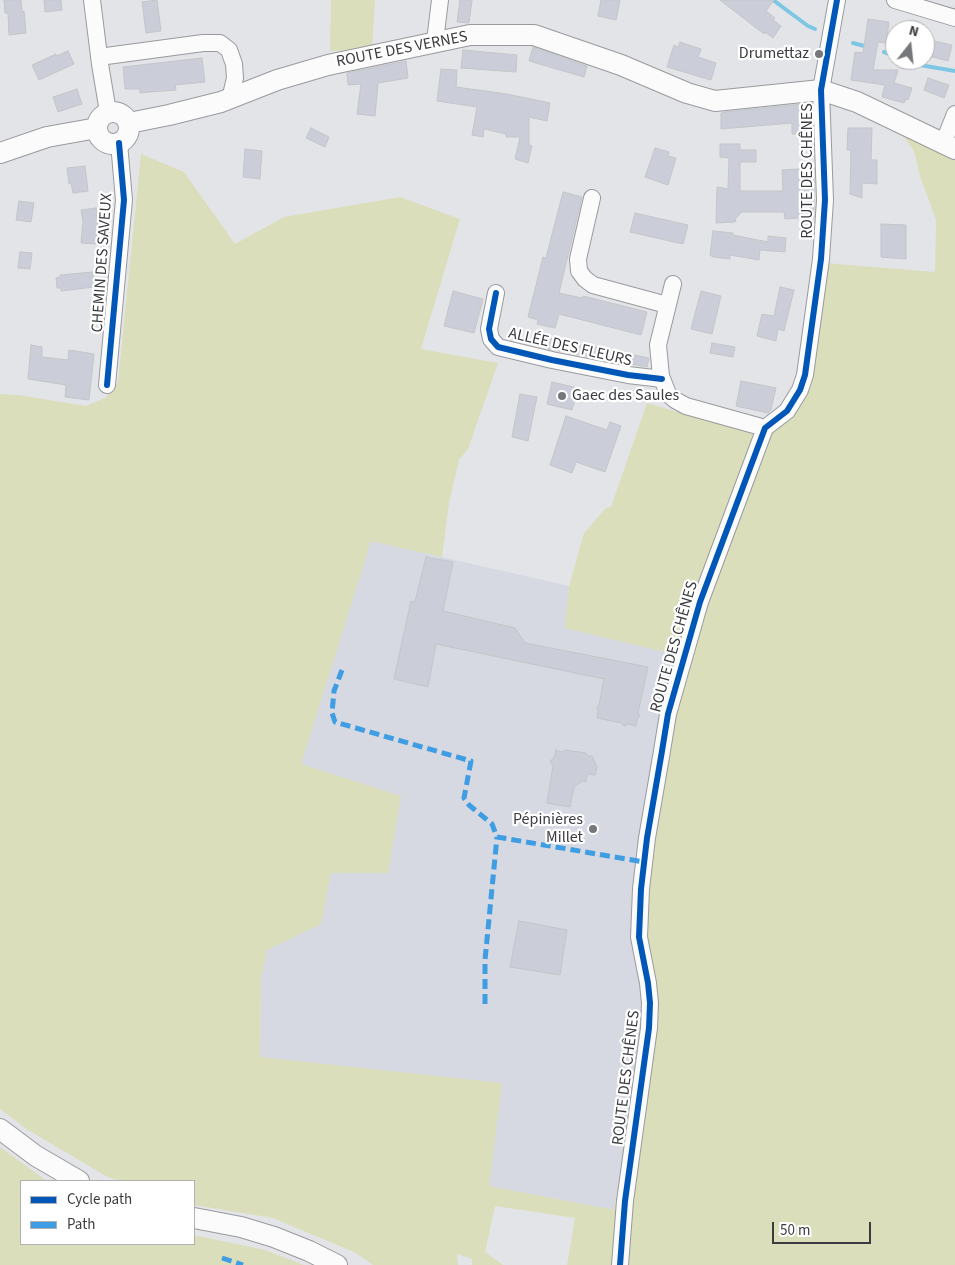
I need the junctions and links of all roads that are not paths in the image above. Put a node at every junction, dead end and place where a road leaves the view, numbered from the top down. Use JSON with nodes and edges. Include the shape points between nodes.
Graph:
{"nodes":[{"id":1,"x":92,"y":0,"type":"edge"},
{"id":2,"x":440,"y":0,"type":"edge"},
{"id":3,"x":837,"y":0,"type":"edge"},
{"id":4,"x":849,"y":0,"type":"edge"},
{"id":5,"x":896,"y":1,"type":"edge"},
{"id":6,"x":955,"y":18,"type":"edge"},
{"id":7,"x":833,"y":24,"type":"junction"},
{"id":8,"x":435,"y":42,"type":"junction"},
{"id":9,"x":99,"y":57,"type":"junction"},
{"id":10,"x":821,"y":90,"type":"junction"},
{"id":11,"x":226,"y":100,"type":"junction"},
{"id":12,"x":955,"y":114,"type":"edge"},
{"id":13,"x":102,"y":120,"type":"junction"},
{"id":14,"x":129,"y":123,"type":"junction"},
{"id":15,"x":119,"y":143,"type":"junction"},
{"id":16,"x":949,"y":146,"type":"edge"},
{"id":17,"x":0,"y":153,"type":"edge"},
{"id":18,"x":592,"y":198,"type":"dead end"},
{"id":19,"x":673,"y":284,"type":"dead end"},
{"id":20,"x":496,"y":293,"type":"dead end"},
{"id":21,"x":667,"y":305,"type":"junction"},
{"id":22,"x":662,"y":379,"type":"junction"},
{"id":23,"x":107,"y":385,"type":"dead end"},
{"id":24,"x":765,"y":428,"type":"junction"},
{"id":25,"x":0,"y":1129,"type":"edge"},
{"id":26,"x":77,"y":1180,"type":"edge"},
{"id":27,"x":195,"y":1218,"type":"edge"},
{"id":28,"x":337,"y":1265,"type":"edge"},
{"id":29,"x":620,"y":1265,"type":"edge"}],
"edges":[{"from":1,"to":9,"type":"street"},
{"from":2,"to":8,"type":"street"},
{"from":3,"to":7,"type":"street","name":"ROUTE DES CHÊNES"},
{"from":4,"to":7,"type":"street"},
{"from":5,"to":6,"type":"street"},
{"from":7,"to":10,"type":"street","name":"ROUTE DES CHÊNES"},
{"from":8,"to":10,"type":"main road","name":"ROUTE DES VERNES","via":[[470,35],[534,34],[715,101]]},
{"from":8,"to":11,"type":"main road","name":"ROUTE DES VERNES","via":[[346,62],[257,94]]},
{"from":9,"to":11,"type":"street","via":[[220,43],[229,50],[234,64],[235,78]]},
{"from":9,"to":13,"type":"street"},
{"from":10,"to":16,"type":"main road","via":[[857,102]]},
{"from":10,"to":24,"type":"street","name":"ROUTE DES CHÊNES","via":[[825,200],[821,259],[805,375],[800,390],[786,411]]},
{"from":11,"to":14,"type":"main road"},
{"from":12,"to":16,"type":"street"},
{"from":13,"to":14,"type":"main road","via":[[119,112]]},
{"from":13,"to":15,"type":"main road","via":[[97,133],[104,141]]},
{"from":13,"to":17,"type":"main road"},
{"from":14,"to":15,"type":"main road","via":[[127,137]]},
{"from":15,"to":23,"type":"street","name":"CHEMIN DES SAVEUX","via":[[124,200]]},
{"from":18,"to":21,"type":"street","via":[[578,259],[579,271],[585,280],[592,285]]},
{"from":19,"to":21,"type":"street"},
{"from":20,"to":22,"type":"street","name":"ALLÉE DES FLEURS","via":[[489,329],[498,346],[628,376]]},
{"from":21,"to":22,"type":"street","via":[[658,345]]},
{"from":22,"to":24,"type":"street","via":[[668,394],[686,406]]},
{"from":24,"to":29,"type":"street","name":"ROUTE DES CHÊNES","via":[[700,602],[668,714],[641,889],[639,937],[650,1003]]},
{"from":25,"to":26,"type":"main road","via":[[36,1156]]},
{"from":27,"to":28,"type":"main road","via":[[274,1237]]}]}
